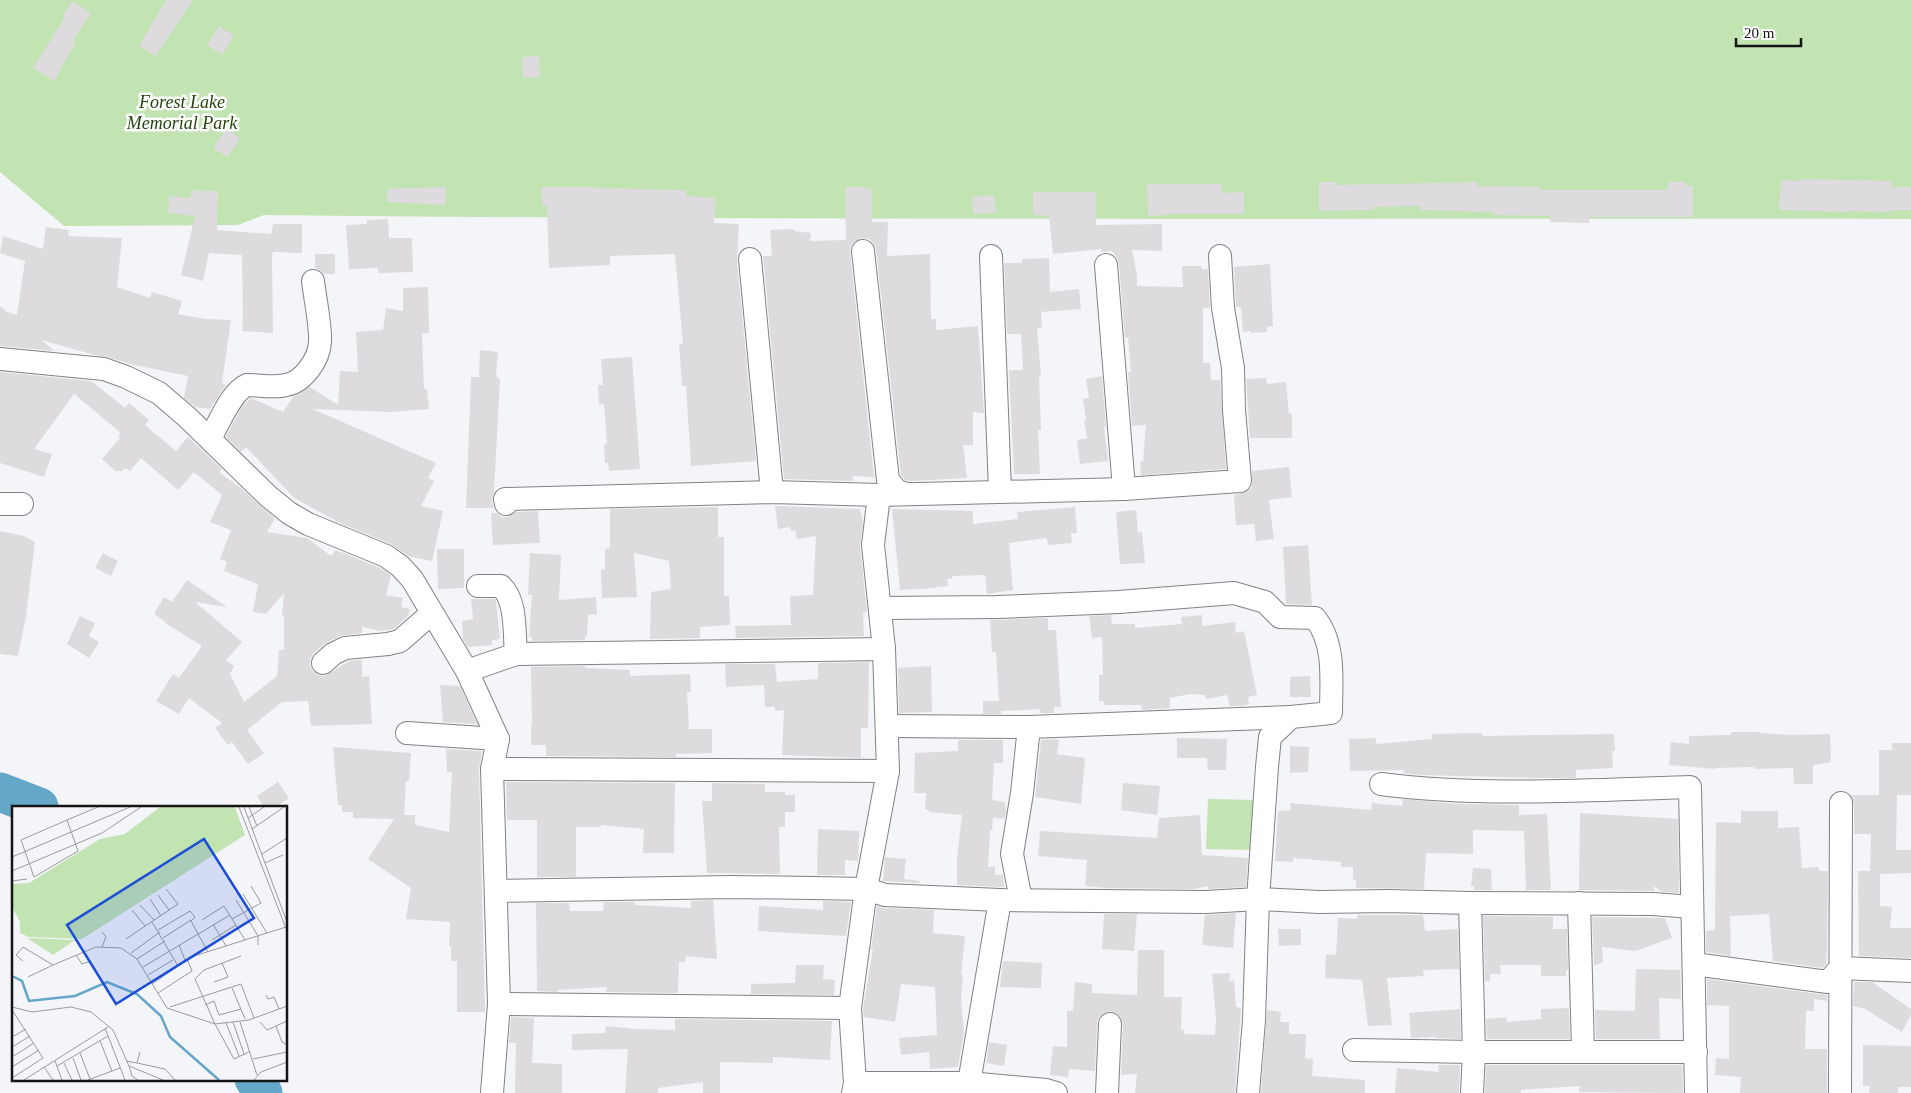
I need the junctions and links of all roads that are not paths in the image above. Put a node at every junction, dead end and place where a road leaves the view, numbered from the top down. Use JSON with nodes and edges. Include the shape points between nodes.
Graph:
{"nodes":[{"id":1,"x":863,"y":251,"type":"dead end"},
{"id":2,"x":992,"y":256,"type":"dead end"},
{"id":3,"x":1220,"y":256,"type":"dead end"},
{"id":4,"x":750,"y":258,"type":"dead end"},
{"id":5,"x":1106,"y":265,"type":"dead end"},
{"id":6,"x":313,"y":281,"type":"dead end"},
{"id":7,"x":0,"y":359,"type":"edge"},
{"id":8,"x":210,"y":439,"type":"junction"},
{"id":9,"x":1124,"y":489,"type":"junction"},
{"id":10,"x":1000,"y":491,"type":"junction"},
{"id":11,"x":772,"y":492,"type":"junction"},
{"id":12,"x":907,"y":494,"type":"junction"},
{"id":13,"x":880,"y":495,"type":"junction"},
{"id":14,"x":506,"y":504,"type":"dead end"},
{"id":15,"x":478,"y":586,"type":"dead end"},
{"id":16,"x":880,"y":608,"type":"junction"},
{"id":17,"x":432,"y":612,"type":"junction"},
{"id":18,"x":884,"y":649,"type":"junction"},
{"id":19,"x":516,"y":654,"type":"junction"},
{"id":20,"x":323,"y":663,"type":"dead end"},
{"id":21,"x":467,"y":671,"type":"junction"},
{"id":22,"x":1291,"y":717,"type":"junction"},
{"id":23,"x":887,"y":726,"type":"junction"},
{"id":24,"x":1029,"y":726,"type":"junction"},
{"id":25,"x":407,"y":733,"type":"dead end"},
{"id":26,"x":498,"y":739,"type":"junction"},
{"id":27,"x":492,"y":769,"type":"junction"},
{"id":28,"x":888,"y":771,"type":"junction"},
{"id":29,"x":1381,"y":784,"type":"dead end"},
{"id":30,"x":1841,"y":803,"type":"dead end"},
{"id":31,"x":866,"y":889,"type":"junction"},
{"id":32,"x":496,"y":891,"type":"junction"},
{"id":33,"x":1258,"y":899,"type":"junction"},
{"id":34,"x":1010,"y":900,"type":"junction"},
{"id":35,"x":1579,"y":902,"type":"junction"},
{"id":36,"x":1470,"y":903,"type":"junction"},
{"id":37,"x":1692,"y":907,"type":"junction"},
{"id":38,"x":1694,"y":964,"type":"junction"},
{"id":39,"x":1840,"y":968,"type":"junction"},
{"id":40,"x":1911,"y":971,"type":"edge"},
{"id":41,"x":499,"y":1004,"type":"junction"},
{"id":42,"x":850,"y":1008,"type":"junction"},
{"id":43,"x":1110,"y":1024,"type":"dead end"},
{"id":44,"x":1354,"y":1050,"type":"dead end"},
{"id":45,"x":1583,"y":1051,"type":"junction"},
{"id":46,"x":1474,"y":1052,"type":"junction"},
{"id":47,"x":1696,"y":1052,"type":"junction"},
{"id":48,"x":981,"y":1087,"type":"edge"},
{"id":49,"x":854,"y":1088,"type":"edge"},
{"id":50,"x":492,"y":1093,"type":"edge"},
{"id":51,"x":1056,"y":1093,"type":"edge"},
{"id":52,"x":1107,"y":1093,"type":"edge"},
{"id":53,"x":1248,"y":1093,"type":"edge"},
{"id":54,"x":1472,"y":1093,"type":"edge"},
{"id":55,"x":1696,"y":1093,"type":"edge"},
{"id":56,"x":1840,"y":1093,"type":"edge"}],
"edges":[{"from":1,"to":12,"type":"street","via":[[888,480],[897,490]]},
{"from":2,"to":10,"type":"street"},
{"from":3,"to":9,"type":"street","via":[[1223,308],[1233,368],[1240,481]]},
{"from":4,"to":11,"type":"street"},
{"from":5,"to":9,"type":"street"},
{"from":6,"to":8,"type":"street","via":[[320,342],[314,361],[294,383],[242,387]]},
{"from":7,"to":8,"type":"street","via":[[104,369],[126,377],[159,393]]},
{"from":8,"to":17,"type":"street","via":[[289,513],[386,556],[400,566]]},
{"from":9,"to":10,"type":"street"},
{"from":10,"to":12,"type":"street"},
{"from":11,"to":13,"type":"street"},
{"from":11,"to":14,"type":"street","via":[[505,499]]},
{"from":12,"to":13,"type":"street"},
{"from":13,"to":16,"type":"street","via":[[873,545]]},
{"from":15,"to":19,"type":"street","via":[[501,586],[507,592]]},
{"from":16,"to":18,"type":"street"},
{"from":16,"to":22,"type":"street","via":[[1119,602],[1234,593],[1265,602],[1280,618],[1315,618],[1321,626],[1329,644],[1331,713]]},
{"from":17,"to":20,"type":"street","via":[[400,641],[346,648]]},
{"from":17,"to":21,"type":"street"},
{"from":18,"to":19,"type":"street"},
{"from":18,"to":23,"type":"street"},
{"from":19,"to":21,"type":"street"},
{"from":21,"to":26,"type":"street"},
{"from":22,"to":24,"type":"street"},
{"from":22,"to":33,"type":"street","via":[[1270,737]]},
{"from":23,"to":24,"type":"street"},
{"from":23,"to":28,"type":"street"},
{"from":24,"to":34,"type":"street","via":[[1012,854]]},
{"from":25,"to":26,"type":"street"},
{"from":26,"to":27,"type":"street"},
{"from":27,"to":28,"type":"street"},
{"from":27,"to":32,"type":"street"},
{"from":28,"to":31,"type":"street"},
{"from":29,"to":37,"type":"street","via":[[1428,790],[1529,792],[1690,787]]},
{"from":30,"to":39,"type":"street"},
{"from":31,"to":32,"type":"street","via":[[732,887]]},
{"from":31,"to":34,"type":"street","via":[[885,895]]},
{"from":31,"to":42,"type":"street"},
{"from":32,"to":41,"type":"street"},
{"from":33,"to":34,"type":"street","via":[[1206,902]]},
{"from":33,"to":36,"type":"street"},
{"from":33,"to":53,"type":"street"},
{"from":34,"to":48,"type":"street"},
{"from":35,"to":36,"type":"street"},
{"from":35,"to":37,"type":"street"},
{"from":35,"to":45,"type":"street"},
{"from":36,"to":46,"type":"street"},
{"from":37,"to":38,"type":"street"},
{"from":38,"to":39,"type":"street","via":[[1828,982]]},
{"from":38,"to":47,"type":"street"},
{"from":39,"to":40,"type":"street"},
{"from":39,"to":56,"type":"street"},
{"from":41,"to":42,"type":"street"},
{"from":41,"to":50,"type":"street"},
{"from":42,"to":49,"type":"street"},
{"from":43,"to":52,"type":"street"},
{"from":44,"to":46,"type":"street"},
{"from":45,"to":46,"type":"street"},
{"from":45,"to":47,"type":"street"},
{"from":46,"to":54,"type":"street"},
{"from":47,"to":55,"type":"street"},
{"from":48,"to":49,"type":"street"},
{"from":48,"to":51,"type":"street"}]}
